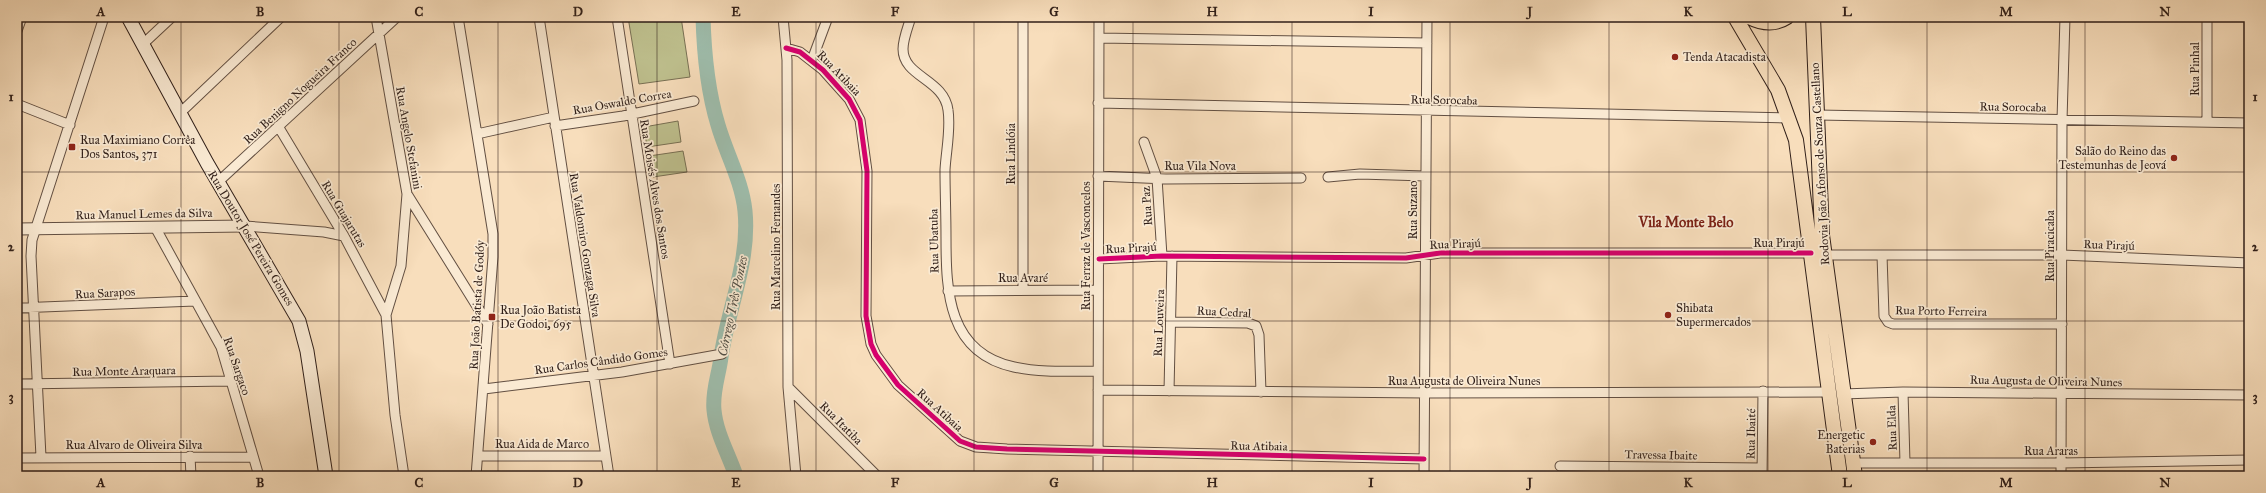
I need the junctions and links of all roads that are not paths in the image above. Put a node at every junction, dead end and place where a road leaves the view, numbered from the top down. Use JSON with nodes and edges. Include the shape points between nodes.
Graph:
{"nodes":[{"id":1,"x":22,"y":17,"type":"edge"},
{"id":2,"x":104,"y":17,"type":"edge"},
{"id":3,"x":128,"y":17,"type":"edge"},
{"id":4,"x":172,"y":17,"type":"edge"},
{"id":5,"x":281,"y":17,"type":"edge"},
{"id":6,"x":376,"y":17,"type":"edge"},
{"id":7,"x":397,"y":17,"type":"edge"},
{"id":8,"x":458,"y":17,"type":"edge"},
{"id":9,"x":539,"y":17,"type":"edge"},
{"id":10,"x":616,"y":17,"type":"edge"},
{"id":11,"x":783,"y":17,"type":"edge"},
{"id":12,"x":828,"y":17,"type":"edge"},
{"id":13,"x":910,"y":17,"type":"edge"},
{"id":14,"x":1023,"y":17,"type":"edge"},
{"id":15,"x":1099,"y":17,"type":"edge"},
{"id":16,"x":1427,"y":17,"type":"edge"},
{"id":17,"x":1735,"y":17,"type":"edge"},
{"id":18,"x":1749,"y":17,"type":"edge"},
{"id":19,"x":1787,"y":17,"type":"edge"},
{"id":20,"x":1813,"y":17,"type":"edge"},
{"id":21,"x":2065,"y":17,"type":"edge"},
{"id":22,"x":2207,"y":17,"type":"edge"},
{"id":23,"x":17,"y":31,"type":"edge"},
{"id":24,"x":379,"y":34,"type":"junction"},
{"id":25,"x":1099,"y":38,"type":"junction"},
{"id":26,"x":1427,"y":43,"type":"junction"},
{"id":27,"x":142,"y":45,"type":"junction"},
{"id":28,"x":786,"y":48,"type":"junction"},
{"id":29,"x":812,"y":60,"type":"junction"},
{"id":30,"x":694,"y":101,"type":"dead end"},
{"id":31,"x":1098,"y":103,"type":"junction"},
{"id":32,"x":17,"y":104,"type":"edge"},
{"id":33,"x":1426,"y":111,"type":"junction"},
{"id":34,"x":180,"y":113,"type":"junction"},
{"id":35,"x":631,"y":114,"type":"junction"},
{"id":36,"x":1818,"y":115,"type":"junction"},
{"id":37,"x":1790,"y":118,"type":"junction"},
{"id":38,"x":2062,"y":120,"type":"junction"},
{"id":39,"x":555,"y":122,"type":"junction"},
{"id":40,"x":2207,"y":122,"type":"junction"},
{"id":41,"x":2249,"y":123,"type":"edge"},
{"id":42,"x":70,"y":125,"type":"junction"},
{"id":43,"x":278,"y":126,"type":"junction"},
{"id":44,"x":477,"y":134,"type":"junction"},
{"id":45,"x":1144,"y":142,"type":"dead end"},
{"id":46,"x":1098,"y":176,"type":"junction"},
{"id":47,"x":1425,"y":176,"type":"junction"},
{"id":48,"x":1328,"y":177,"type":"dead end"},
{"id":49,"x":1157,"y":178,"type":"junction"},
{"id":50,"x":1301,"y":178,"type":"dead end"},
{"id":51,"x":218,"y":182,"type":"junction"},
{"id":52,"x":407,"y":194,"type":"junction"},
{"id":53,"x":245,"y":226,"type":"junction"},
{"id":54,"x":155,"y":227,"type":"junction"},
{"id":55,"x":17,"y":228,"type":"edge"},
{"id":56,"x":34,"y":228,"type":"junction"},
{"id":57,"x":344,"y":236,"type":"junction"},
{"id":58,"x":1818,"y":254,"type":"junction"},
{"id":59,"x":1425,"y":255,"type":"junction"},
{"id":60,"x":1882,"y":255,"type":"junction"},
{"id":61,"x":2062,"y":255,"type":"junction"},
{"id":62,"x":1162,"y":256,"type":"junction"},
{"id":63,"x":1172,"y":256,"type":"junction"},
{"id":64,"x":1099,"y":259,"type":"junction"},
{"id":65,"x":2249,"y":263,"type":"edge"},
{"id":66,"x":1023,"y":290,"type":"junction"},
{"id":67,"x":1098,"y":290,"type":"junction"},
{"id":68,"x":948,"y":291,"type":"junction"},
{"id":69,"x":195,"y":301,"type":"junction"},
{"id":70,"x":17,"y":308,"type":"edge"},
{"id":71,"x":34,"y":308,"type":"junction"},
{"id":72,"x":386,"y":315,"type":"junction"},
{"id":73,"x":1171,"y":322,"type":"junction"},
{"id":74,"x":488,"y":324,"type":"junction"},
{"id":75,"x":2062,"y":324,"type":"junction"},
{"id":76,"x":722,"y":354,"type":"dead end"},
{"id":77,"x":670,"y":364,"type":"junction"},
{"id":78,"x":1098,"y":371,"type":"junction"},
{"id":79,"x":593,"y":375,"type":"junction"},
{"id":80,"x":231,"y":381,"type":"junction"},
{"id":81,"x":17,"y":384,"type":"edge"},
{"id":82,"x":38,"y":384,"type":"junction"},
{"id":83,"x":788,"y":387,"type":"junction"},
{"id":84,"x":484,"y":388,"type":"junction"},
{"id":85,"x":1098,"y":390,"type":"junction"},
{"id":86,"x":1169,"y":391,"type":"junction"},
{"id":87,"x":1261,"y":392,"type":"junction"},
{"id":88,"x":1763,"y":392,"type":"junction"},
{"id":89,"x":1903,"y":392,"type":"junction"},
{"id":90,"x":1425,"y":393,"type":"junction"},
{"id":91,"x":1836,"y":393,"type":"junction"},
{"id":92,"x":2060,"y":393,"type":"junction"},
{"id":93,"x":2249,"y":395,"type":"edge"},
{"id":94,"x":1098,"y":453,"type":"junction"},
{"id":95,"x":190,"y":456,"type":"junction"},
{"id":96,"x":478,"y":456,"type":"junction"},
{"id":97,"x":606,"y":456,"type":"junction"},
{"id":98,"x":252,"y":457,"type":"junction"},
{"id":99,"x":17,"y":458,"type":"edge"},
{"id":100,"x":41,"y":458,"type":"junction"},
{"id":101,"x":1424,"y":459,"type":"junction"},
{"id":102,"x":2249,"y":460,"type":"edge"},
{"id":103,"x":1905,"y":463,"type":"junction"},
{"id":104,"x":2061,"y":463,"type":"junction"},
{"id":105,"x":1560,"y":466,"type":"dead end"},
{"id":106,"x":1854,"y":469,"type":"edge"},
{"id":107,"x":1762,"y":472,"type":"edge"},
{"id":108,"x":191,"y":476,"type":"edge"},
{"id":109,"x":259,"y":476,"type":"edge"},
{"id":110,"x":326,"y":476,"type":"edge"},
{"id":111,"x":404,"y":476,"type":"edge"},
{"id":112,"x":476,"y":476,"type":"edge"},
{"id":113,"x":609,"y":476,"type":"edge"},
{"id":114,"x":796,"y":476,"type":"edge"},
{"id":115,"x":877,"y":476,"type":"edge"},
{"id":116,"x":1098,"y":476,"type":"edge"},
{"id":117,"x":1424,"y":476,"type":"edge"},
{"id":118,"x":1840,"y":476,"type":"edge"},
{"id":119,"x":2061,"y":476,"type":"edge"}],
"edges":[{"from":1,"to":23,"type":"street"},
{"from":2,"to":42,"type":"street"},
{"from":3,"to":27,"type":"main road","name":"Rua Doutor José Pereira Gomes"},
{"from":4,"to":27,"type":"street"},
{"from":5,"to":34,"type":"street"},
{"from":6,"to":24,"type":"street","name":"Rua Angelo Stefanini"},
{"from":7,"to":24,"type":"street","name":"Rua Benigno Nogueira Franco"},
{"from":8,"to":44,"type":"street","name":"Rua João Batista de Godóy"},
{"from":9,"to":39,"type":"street","name":"Rua Valdomiro Gonzaga Silva"},
{"from":10,"to":35,"type":"street","name":"Rua Moisés Alves dos Santos"},
{"from":11,"to":28,"type":"street","name":"Rua Marcelino Fernandes"},
{"from":12,"to":29,"type":"street"},
{"from":13,"to":68,"type":"street","name":"Rua Ubatuba","via":[[903,50],[905,61],[939,90],[945,98],[948,110],[945,178]]},
{"from":14,"to":66,"type":"street","name":"Rua Lindóia"},
{"from":15,"to":25,"type":"street","name":"Rua Ferraz de Vasconcelos"},
{"from":16,"to":26,"type":"street","name":"Rua Suzano"},
{"from":17,"to":37,"type":"main road","name":"Rodovia João Afonso de Souza Castellano","via":[[1769,71]]},
{"from":18,"to":19,"type":"main road","via":[[1765,23]]},
{"from":20,"to":36,"type":"main road","name":"Rodovia João Afonso de Souza Castellano"},
{"from":21,"to":38,"type":"street","name":"Rua Piracicaba"},
{"from":22,"to":40,"type":"street","name":"Rua Pinhal"},
{"from":24,"to":43,"type":"street","name":"Rua Benigno Nogueira Franco"},
{"from":24,"to":52,"type":"street","name":"Rua Angelo Stefanini"},
{"from":25,"to":26,"type":"street"},
{"from":25,"to":31,"type":"street","name":"Rua Ferraz de Vasconcelos"},
{"from":26,"to":33,"type":"street","name":"Rua Suzano"},
{"from":27,"to":34,"type":"main road","name":"Rua Doutor José Pereira Gomes"},
{"from":28,"to":29,"type":"street","name":"Rua Atibaia","via":[[800,52]]},
{"from":28,"to":83,"type":"street","name":"Rua Marcelino Fernandes"},
{"from":29,"to":94,"type":"street","name":"Rua Atibaia","via":[[849,99],[860,120],[867,171],[866,316],[871,344],[876,355],[898,385],[960,441],[976,447]]},
{"from":30,"to":35,"type":"street","name":"Rua Oswaldo Correa"},
{"from":31,"to":33,"type":"street","name":"Rua Sorocaba"},
{"from":31,"to":46,"type":"street","name":"Rua Ferraz de Vasconcelos"},
{"from":32,"to":42,"type":"street"},
{"from":33,"to":37,"type":"street","name":"Rua Sorocaba"},
{"from":33,"to":47,"type":"street","name":"Rua Suzano"},
{"from":34,"to":51,"type":"main road","name":"Rua Doutor José Pereira Gomes"},
{"from":35,"to":39,"type":"street","name":"Rua Oswaldo Correa"},
{"from":35,"to":77,"type":"street","name":"Rua Moisés Alves dos Santos"},
{"from":36,"to":38,"type":"street","name":"Rua Sorocaba"},
{"from":36,"to":58,"type":"main road","name":"Rodovia João Afonso de Souza Castellano"},
{"from":37,"to":58,"type":"main road","name":"Rodovia João Afonso de Souza Castellano"},
{"from":38,"to":40,"type":"street","name":"Rua Sorocaba"},
{"from":38,"to":61,"type":"street","name":"Rua Piracicaba"},
{"from":39,"to":44,"type":"street","name":"Rua Oswaldo Correa"},
{"from":39,"to":79,"type":"street","name":"Rua Valdomiro Gonzaga Silva"},
{"from":40,"to":41,"type":"street","name":"Rua Sorocaba"},
{"from":42,"to":56,"type":"street"},
{"from":43,"to":51,"type":"street","name":"Rua Benigno Nogueira Franco"},
{"from":43,"to":57,"type":"street","name":"Rua Guajarutas"},
{"from":44,"to":74,"type":"street","name":"Rua João Batista de Godóy","via":[[493,234],[494,257]]},
{"from":45,"to":49,"type":"street","name":"Rua Paz"},
{"from":46,"to":49,"type":"street","name":"Rua Vila Nova"},
{"from":46,"to":64,"type":"street","name":"Rua Ferraz de Vasconcelos"},
{"from":47,"to":48,"type":"street","via":[[1360,174]]},
{"from":47,"to":59,"type":"street","name":"Rua Suzano"},
{"from":49,"to":50,"type":"street","name":"Rua Vila Nova"},
{"from":49,"to":62,"type":"street","name":"Rua Paz"},
{"from":51,"to":53,"type":"main road","name":"Rua Doutor José Pereira Gomes"},
{"from":52,"to":72,"type":"street","name":"Rua Angelo Stefanini","via":[[400,266]]},
{"from":52,"to":74,"type":"street"},
{"from":53,"to":54,"type":"street","name":"Rua Manuel Lemes da Silva"},
{"from":53,"to":57,"type":"street","name":"Rua Manuel Lemes da Silva"},
{"from":53,"to":110,"type":"main road","name":"Rua Doutor José Pereira Gomes","via":[[292,307],[304,336]]},
{"from":54,"to":56,"type":"street","name":"Rua Manuel Lemes da Silva"},
{"from":54,"to":69,"type":"street","name":"Rua Sargaco"},
{"from":55,"to":56,"type":"street","name":"Rua Manuel Lemes da Silva"},
{"from":56,"to":71,"type":"street","via":[[31,256]]},
{"from":57,"to":72,"type":"street","name":"Rua Guajarutas"},
{"from":58,"to":59,"type":"street","name":"Rua Pirajú","via":[[1440,252]]},
{"from":58,"to":60,"type":"street","name":"Rua Pirajú"},
{"from":58,"to":91,"type":"main road","name":"Rodovia João Afonso de Souza Castellano"},
{"from":59,"to":63,"type":"street","name":"Rua Pirajú","via":[[1406,258]]},
{"from":59,"to":90,"type":"street","name":"Rua Suzano"},
{"from":60,"to":61,"type":"street","name":"Rua Pirajú"},
{"from":60,"to":75,"type":"street","name":"Rua Porto Ferreira","via":[[1884,316],[1893,324]]},
{"from":61,"to":65,"type":"street","name":"Rua Pirajú"},
{"from":61,"to":75,"type":"street","name":"Rua Piracicaba"},
{"from":62,"to":63,"type":"street","name":"Rua Pirajú"},
{"from":62,"to":64,"type":"street","name":"Rua Pirajú"},
{"from":63,"to":73,"type":"street","name":"Rua Louveira"},
{"from":64,"to":67,"type":"street","name":"Rua Ferraz de Vasconcelos"},
{"from":66,"to":67,"type":"street","name":"Rua Avaré"},
{"from":66,"to":68,"type":"street","name":"Rua Avaré"},
{"from":67,"to":78,"type":"street","name":"Rua Ferraz de Vasconcelos"},
{"from":68,"to":78,"type":"street","name":"Rua Ubatuba","via":[[954,320],[972,346],[982,355],[1012,367],[1038,372]]},
{"from":69,"to":71,"type":"street","name":"Rua Sarapos"},
{"from":69,"to":80,"type":"street","name":"Rua Sargaco","via":[[221,348]]},
{"from":70,"to":71,"type":"street","name":"Rua Sarapos"},
{"from":71,"to":82,"type":"street"},
{"from":72,"to":111,"type":"street","name":"Rua Angelo Stefanini","via":[[395,414]]},
{"from":73,"to":86,"type":"street","name":"Rua Louveira"},
{"from":73,"to":87,"type":"street","name":"Rua Cedral","via":[[1248,323],[1256,326],[1259,335]]},
{"from":74,"to":84,"type":"street","name":"Rua João Batista de Godóy"},
{"from":75,"to":92,"type":"street","name":"Rua Piracicaba"},
{"from":76,"to":77,"type":"street","name":"Rua Carlos Cândido Gomes"},
{"from":77,"to":79,"type":"street","name":"Rua Carlos Cândido Gomes"},
{"from":78,"to":85,"type":"street","name":"Rua Ferraz de Vasconcelos"},
{"from":79,"to":84,"type":"street","name":"Rua Carlos Cândido Gomes"},
{"from":79,"to":97,"type":"street","name":"Rua Valdomiro Gonzaga Silva"},
{"from":80,"to":82,"type":"street","name":"Rua Monte Araquara"},
{"from":80,"to":98,"type":"street","name":"Rua Sargaco"},
{"from":81,"to":82,"type":"street","name":"Rua Monte Araquara"},
{"from":82,"to":100,"type":"street"},
{"from":83,"to":114,"type":"street","name":"Rua Marcelino Fernandes"},
{"from":83,"to":115,"type":"street","name":"Rua Itatiba"},
{"from":84,"to":96,"type":"street","name":"Rua João Batista de Godóy"},
{"from":85,"to":86,"type":"street","name":"Rua Augusta de Oliveira Nunes"},
{"from":85,"to":94,"type":"street","name":"Rua Ferraz de Vasconcelos"},
{"from":86,"to":87,"type":"street","name":"Rua Augusta de Oliveira Nunes"},
{"from":87,"to":90,"type":"street","name":"Rua Augusta de Oliveira Nunes"},
{"from":88,"to":90,"type":"street","name":"Rua Augusta de Oliveira Nunes"},
{"from":88,"to":91,"type":"street","name":"Rua Augusta de Oliveira Nunes"},
{"from":88,"to":107,"type":"street","name":"Rua Ibaité"},
{"from":89,"to":91,"type":"street","name":"Rua Augusta de Oliveira Nunes"},
{"from":89,"to":92,"type":"street","name":"Rua Augusta de Oliveira Nunes"},
{"from":89,"to":103,"type":"street","name":"Rua Elda"},
{"from":90,"to":101,"type":"street","name":"Rua Suzano"},
{"from":91,"to":106,"type":"main road","name":"Rodovia João Afonso de Souza Castellano"},
{"from":91,"to":118,"type":"main road","name":"Rodovia João Afonso de Souza Castellano"},
{"from":92,"to":93,"type":"street","name":"Rua Augusta de Oliveira Nunes"},
{"from":92,"to":104,"type":"street","name":"Rua Piracicaba"},
{"from":94,"to":101,"type":"street","name":"Rua Atibaia"},
{"from":94,"to":116,"type":"street","name":"Rua Ferraz de Vasconcelos"},
{"from":95,"to":98,"type":"street","name":"Rua Alvaro de Oliveira Silva"},
{"from":95,"to":100,"type":"street","name":"Rua Alvaro de Oliveira Silva"},
{"from":95,"to":108,"type":"street"},
{"from":96,"to":97,"type":"street","name":"Rua Aida de Marco"},
{"from":96,"to":112,"type":"street","name":"Rua João Batista de Godóy"},
{"from":97,"to":113,"type":"street","name":"Rua Valdomiro Gonzaga Silva"},
{"from":98,"to":109,"type":"street","name":"Rua Sargaco"},
{"from":99,"to":100,"type":"street","name":"Rua Alvaro de Oliveira Silva"},
{"from":101,"to":117,"type":"street","name":"Rua Suzano"},
{"from":102,"to":104,"type":"street","name":"Rua Araras"},
{"from":103,"to":104,"type":"street","name":"Rua Araras"},
{"from":103,"to":106,"type":"street","name":"Rua Araras"},
{"from":104,"to":119,"type":"street","name":"Rua Piracicaba"},
{"from":105,"to":107,"type":"street","name":"Travessa Ibaite"}]}
